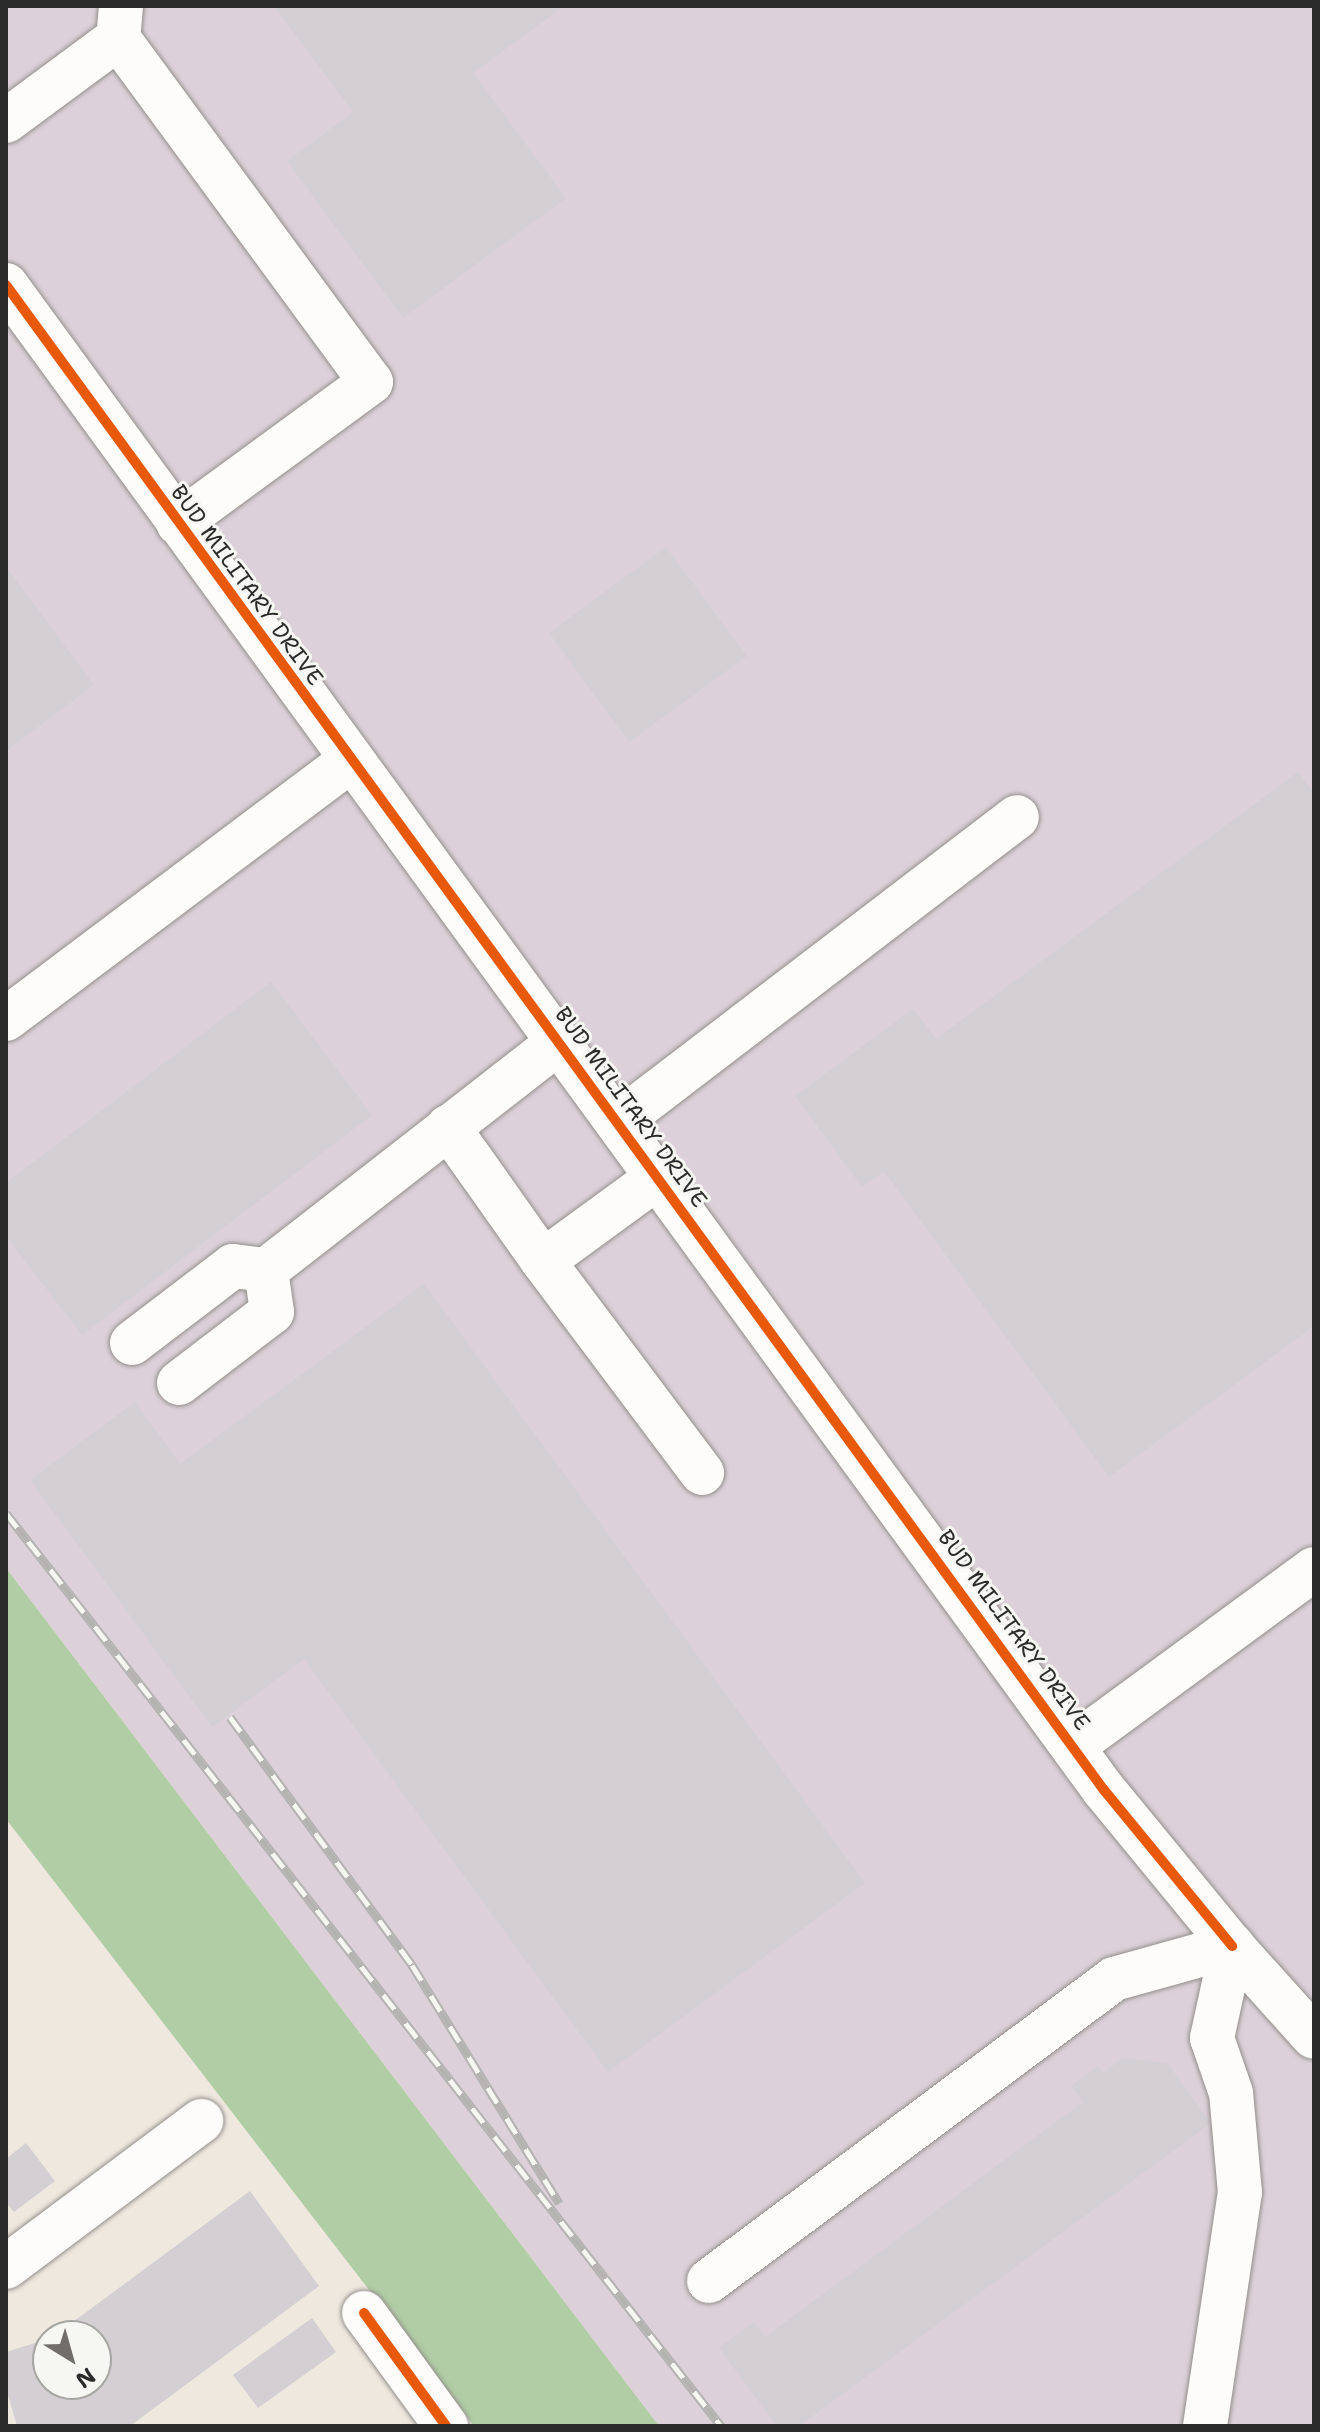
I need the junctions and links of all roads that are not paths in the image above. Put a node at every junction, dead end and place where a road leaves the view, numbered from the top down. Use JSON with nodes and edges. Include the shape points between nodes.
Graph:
{"nodes":[{"id":1,"x":119,"y":22,"type":"edge"},
{"id":2,"x":6,"y":121,"type":"edge"},
{"id":3,"x":6,"y":285,"type":"edge"},
{"id":4,"x":178,"y":523,"type":"junction"},
{"id":5,"x":350,"y":761,"type":"junction"},
{"id":6,"x":1017,"y":817,"type":"dead end"},
{"id":7,"x":6,"y":1019,"type":"edge"},
{"id":8,"x":559,"y":1042,"type":"junction"},
{"id":9,"x":618,"y":1122,"type":"junction"},
{"id":10,"x":448,"y":1127,"type":"junction"},
{"id":11,"x":658,"y":1177,"type":"junction"},
{"id":12,"x":543,"y":1261,"type":"junction"},
{"id":13,"x":266,"y":1270,"type":"junction"},
{"id":14,"x":132,"y":1343,"type":"dead end"},
{"id":15,"x":179,"y":1383,"type":"dead end"},
{"id":16,"x":702,"y":1473,"type":"dead end"},
{"id":17,"x":1314,"y":1569,"type":"edge"},
{"id":18,"x":1073,"y":1746,"type":"junction"},
{"id":19,"x":1232,"y":1946,"type":"junction"},
{"id":20,"x":1314,"y":2037,"type":"edge"},
{"id":21,"x":201,"y":2121,"type":"dead end"},
{"id":22,"x":6,"y":2267,"type":"edge"},
{"id":23,"x":709,"y":2281,"type":"dead end"},
{"id":24,"x":364,"y":2313,"type":"dead end"},
{"id":25,"x":446,"y":2426,"type":"edge"},
{"id":26,"x":1205,"y":2426,"type":"edge"}],
"edges":[{"from":1,"to":2,"type":"street"},
{"from":1,"to":4,"type":"street","via":[[371,382]]},
{"from":3,"to":4,"type":"street","name":"BUD MILITARY DRIVE"},
{"from":4,"to":5,"type":"street","name":"BUD MILITARY DRIVE"},
{"from":5,"to":7,"type":"street"},
{"from":5,"to":8,"type":"street","name":"BUD MILITARY DRIVE"},
{"from":6,"to":9,"type":"street"},
{"from":8,"to":9,"type":"street","name":"BUD MILITARY DRIVE"},
{"from":8,"to":10,"type":"street"},
{"from":9,"to":11,"type":"street","name":"BUD MILITARY DRIVE"},
{"from":10,"to":12,"type":"street"},
{"from":10,"to":13,"type":"street"},
{"from":11,"to":12,"type":"street"},
{"from":11,"to":18,"type":"street","name":"BUD MILITARY DRIVE"},
{"from":12,"to":16,"type":"street"},
{"from":13,"to":14,"type":"street","via":[[233,1266]]},
{"from":13,"to":15,"type":"street","via":[[272,1312]]},
{"from":17,"to":18,"type":"street"},
{"from":18,"to":19,"type":"street","name":"BUD MILITARY DRIVE"},
{"from":19,"to":20,"type":"street","name":"BUD MILITARY DRIVE"},
{"from":19,"to":23,"type":"street","via":[[1114,1979]]},
{"from":19,"to":26,"type":"street","via":[[1212,2038],[1231,2093],[1240,2193]]},
{"from":21,"to":22,"type":"street"},
{"from":24,"to":25,"type":"street"}]}
